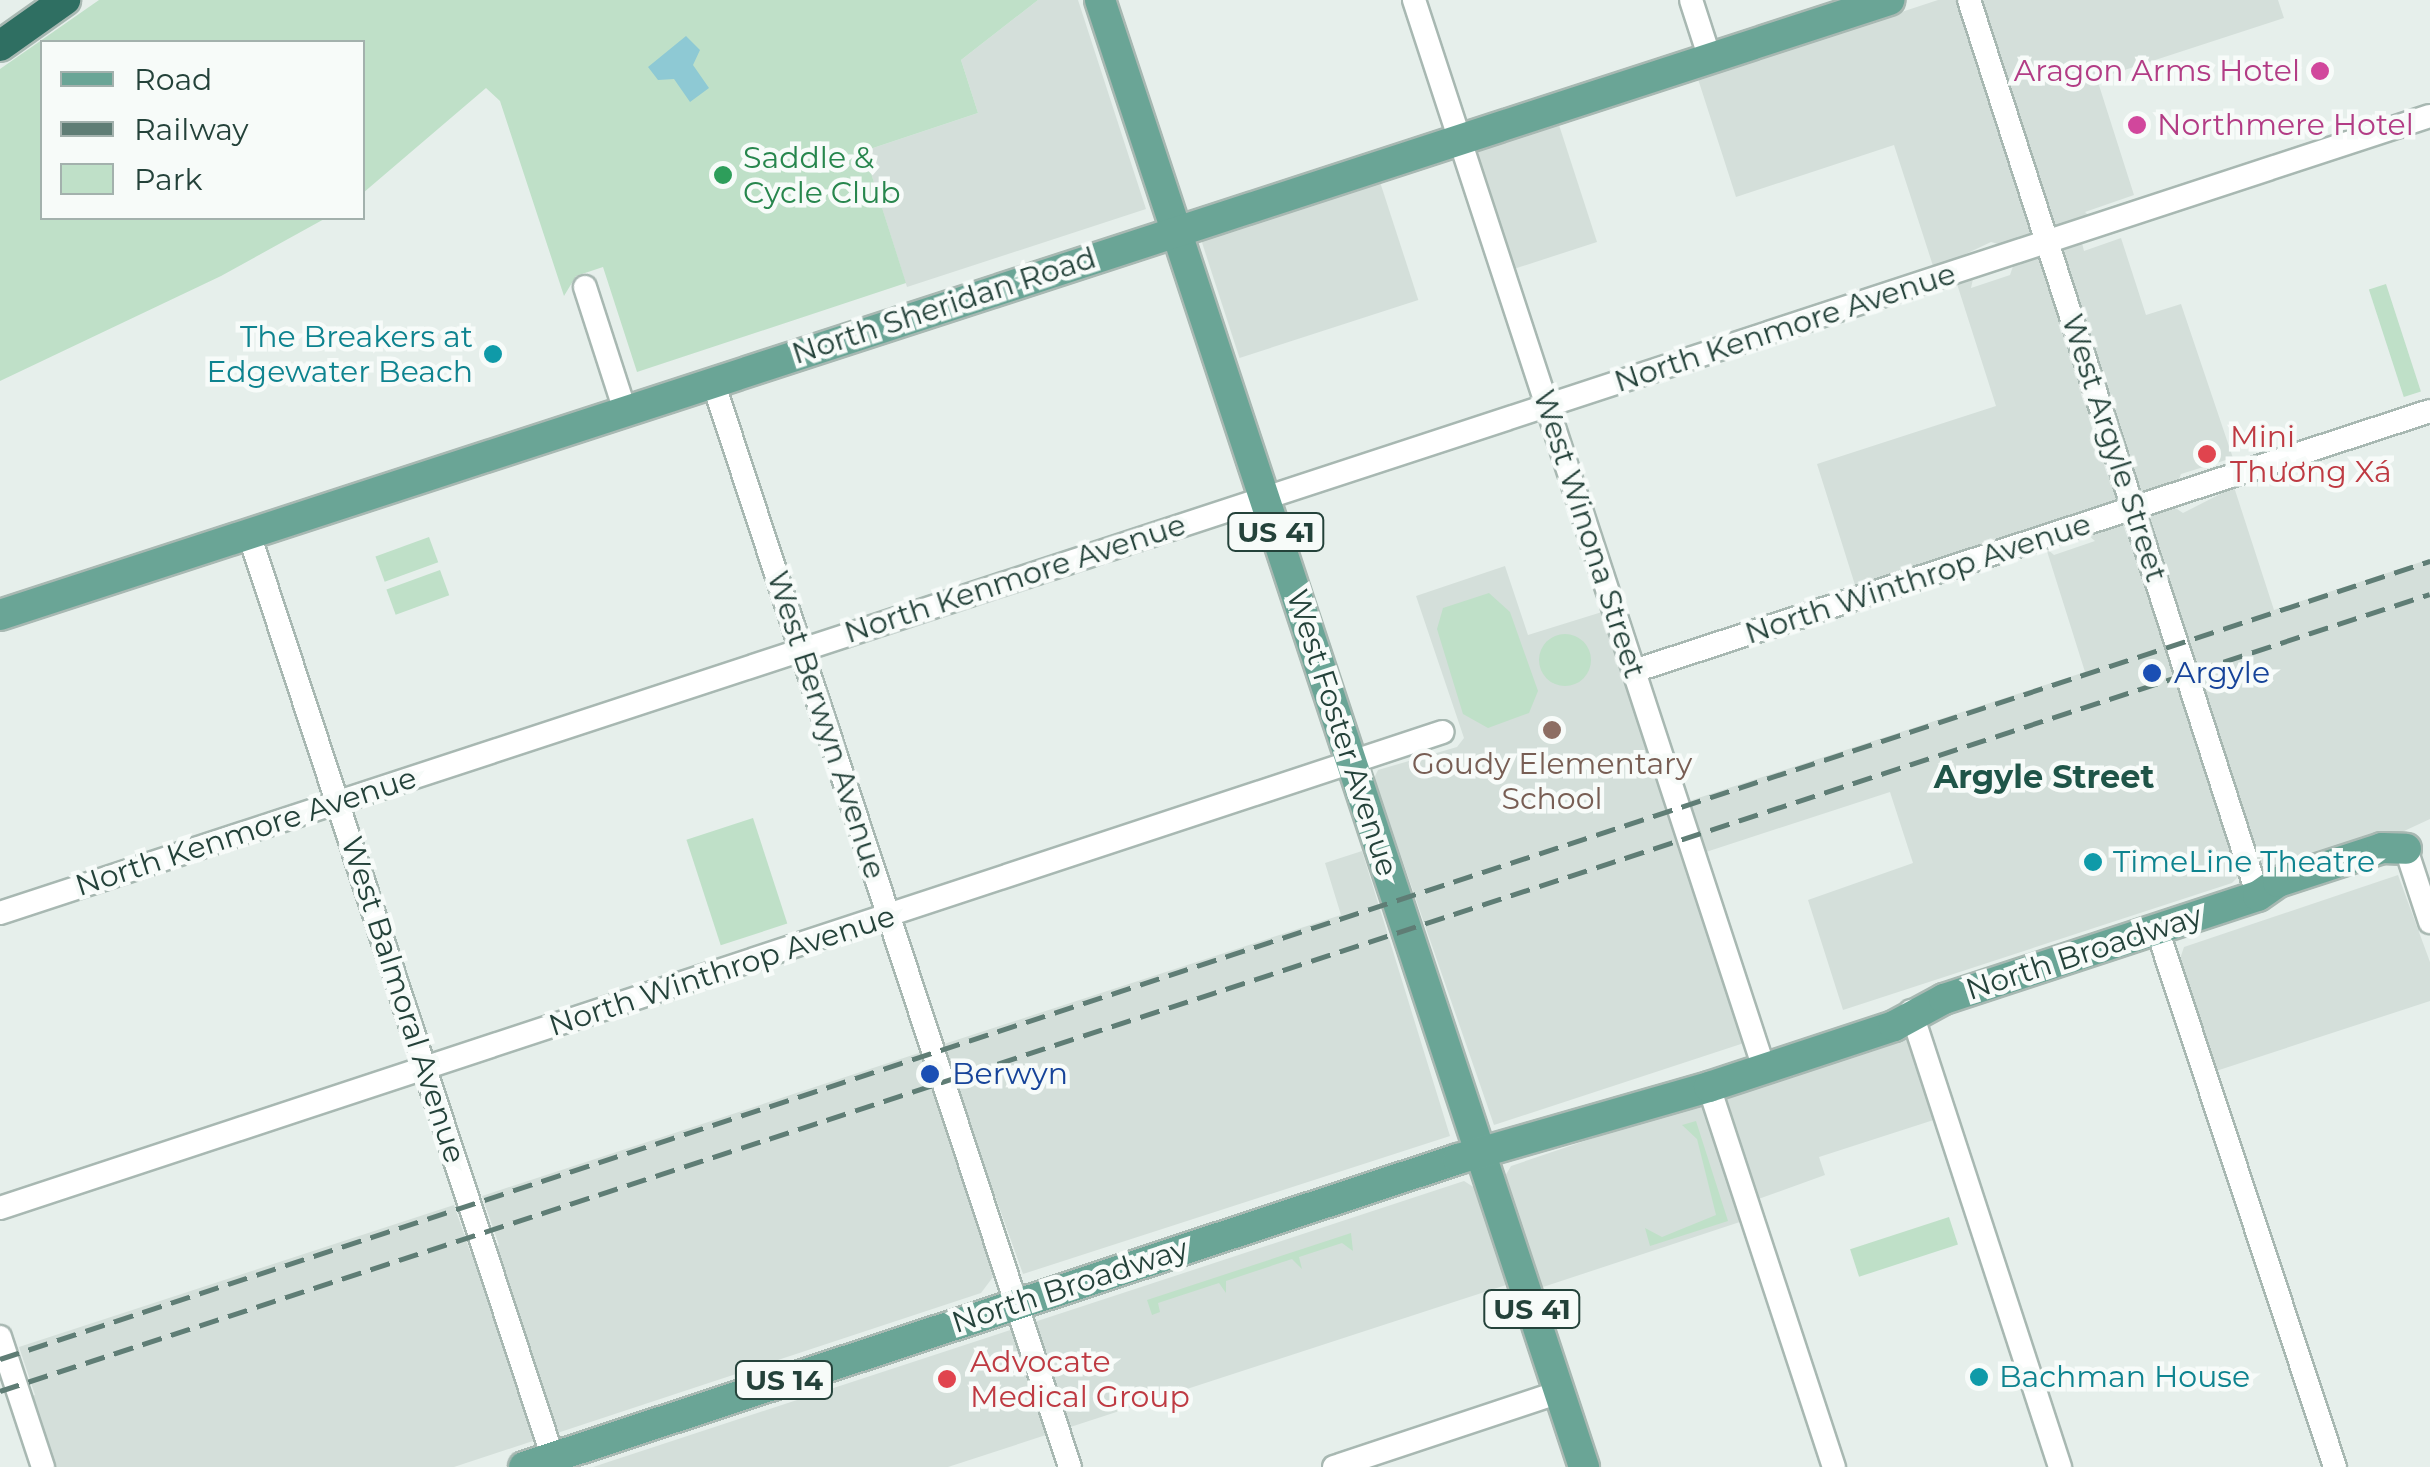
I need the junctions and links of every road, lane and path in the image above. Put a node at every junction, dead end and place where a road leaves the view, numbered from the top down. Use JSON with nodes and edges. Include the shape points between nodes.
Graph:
{"nodes":[{"id":1,"x":65,"y":0,"type":"edge"},
{"id":2,"x":1100,"y":0,"type":"edge"},
{"id":3,"x":1414,"y":0,"type":"edge"},
{"id":4,"x":1691,"y":0,"type":"edge"},
{"id":5,"x":1889,"y":0,"type":"edge"},
{"id":6,"x":1969,"y":0,"type":"edge"},
{"id":7,"x":0,"y":46,"type":"edge"},
{"id":8,"x":1710,"y":59,"type":"junction"},
{"id":9,"x":2430,"y":116,"type":"edge"},
{"id":10,"x":1460,"y":141,"type":"junction"},
{"id":11,"x":1175,"y":229,"type":"junction"},
{"id":12,"x":2048,"y":243,"type":"junction"},
{"id":13,"x":585,"y":287,"type":"dead end"},
{"id":14,"x":713,"y":382,"type":"junction"},
{"id":15,"x":1546,"y":404,"type":"junction"},
{"id":16,"x":625,"y":411,"type":"junction"},
{"id":17,"x":2430,"y":412,"type":"edge"},
{"id":18,"x":1264,"y":497,"type":"junction"},
{"id":19,"x":2134,"y":508,"type":"junction"},
{"id":20,"x":249,"y":534,"type":"junction"},
{"id":21,"x":0,"y":616,"type":"edge"},
{"id":22,"x":801,"y":649,"type":"junction"},
{"id":23,"x":1634,"y":672,"type":"junction"},
{"id":24,"x":1444,"y":732,"type":"dead end"},
{"id":25,"x":1352,"y":763,"type":"junction"},
{"id":26,"x":338,"y":802,"type":"junction"},
{"id":27,"x":2418,"y":845,"type":"edge"},
{"id":28,"x":2258,"y":896,"type":"junction"},
{"id":29,"x":0,"y":913,"type":"edge"},
{"id":30,"x":889,"y":916,"type":"junction"},
{"id":31,"x":2430,"y":922,"type":"edge"},
{"id":32,"x":2157,"y":929,"type":"junction"},
{"id":33,"x":1911,"y":1011,"type":"junction"},
{"id":34,"x":1762,"y":1060,"type":"junction"},
{"id":35,"x":426,"y":1068,"type":"junction"},
{"id":36,"x":1709,"y":1087,"type":"junction"},
{"id":37,"x":1616,"y":1109,"type":"junction"},
{"id":38,"x":1480,"y":1152,"type":"junction"},
{"id":39,"x":0,"y":1208,"type":"edge"},
{"id":40,"x":1016,"y":1304,"type":"junction"},
{"id":41,"x":0,"y":1337,"type":"edge"},
{"id":42,"x":1559,"y":1392,"type":"junction"},
{"id":43,"x":544,"y":1464,"type":"edge"},
{"id":44,"x":43,"y":1467,"type":"edge"},
{"id":45,"x":1070,"y":1467,"type":"edge"},
{"id":46,"x":1334,"y":1467,"type":"edge"},
{"id":47,"x":1584,"y":1467,"type":"edge"},
{"id":48,"x":1834,"y":1467,"type":"edge"},
{"id":49,"x":2060,"y":1467,"type":"edge"},
{"id":50,"x":2335,"y":1467,"type":"edge"}],
"edges":[{"from":1,"to":7,"type":"highway"},
{"from":2,"to":11,"type":"main road","name":"West Foster Avenue","number":"US 41"},
{"from":3,"to":10,"type":"street","name":"West Winona Street"},
{"from":4,"to":8,"type":"street"},
{"from":5,"to":8,"type":"main road","name":"North Sheridan Road"},
{"from":6,"to":12,"type":"street","name":"West Argyle Street"},
{"from":8,"to":10,"type":"main road","name":"North Sheridan Road"},
{"from":9,"to":12,"type":"street","name":"North Kenmore Avenue"},
{"from":10,"to":11,"type":"main road","name":"North Sheridan Road"},
{"from":10,"to":15,"type":"street","name":"West Winona Street"},
{"from":11,"to":14,"type":"main road","name":"North Sheridan Road"},
{"from":11,"to":18,"type":"main road","name":"West Foster Avenue","number":"US 41"},
{"from":12,"to":15,"type":"street","name":"North Kenmore Avenue"},
{"from":12,"to":19,"type":"street","name":"West Argyle Street"},
{"from":13,"to":16,"type":"street"},
{"from":14,"to":16,"type":"main road","name":"North Sheridan Road"},
{"from":14,"to":22,"type":"street","name":"West Berwyn Avenue"},
{"from":15,"to":18,"type":"street","name":"North Kenmore Avenue"},
{"from":15,"to":23,"type":"street","name":"West Winona Street"},
{"from":16,"to":20,"type":"main road","name":"North Sheridan Road"},
{"from":17,"to":19,"type":"street","name":"North Winthrop Avenue"},
{"from":18,"to":22,"type":"street","name":"North Kenmore Avenue"},
{"from":18,"to":25,"type":"main road","name":"West Foster Avenue","number":"US 41"},
{"from":19,"to":23,"type":"street","name":"North Winthrop Avenue"},
{"from":19,"to":28,"type":"street","name":"West Argyle Street"},
{"from":20,"to":21,"type":"main road","name":"North Sheridan Road"},
{"from":20,"to":26,"type":"street","name":"West Balmoral Avenue"},
{"from":22,"to":26,"type":"street","name":"North Kenmore Avenue"},
{"from":22,"to":30,"type":"street","name":"West Berwyn Avenue"},
{"from":23,"to":34,"type":"street","name":"West Winona Street"},
{"from":24,"to":25,"type":"street","name":"North Winthrop Avenue"},
{"from":25,"to":30,"type":"street","name":"North Winthrop Avenue"},
{"from":25,"to":38,"type":"main road","name":"West Foster Avenue","number":"US 41"},
{"from":26,"to":29,"type":"street","name":"North Kenmore Avenue"},
{"from":26,"to":35,"type":"street","name":"West Balmoral Avenue"},
{"from":27,"to":28,"type":"main road","name":"North Broadway","via":[[2382,848],[2278,882]]},
{"from":27,"to":31,"type":"street"},
{"from":28,"to":32,"type":"main road","name":"North Broadway"},
{"from":30,"to":35,"type":"street","name":"North Winthrop Avenue"},
{"from":30,"to":40,"type":"street","name":"West Berwyn Avenue"},
{"from":32,"to":33,"type":"main road","name":"North Broadway"},
{"from":32,"to":50,"type":"street"},
{"from":33,"to":34,"type":"main road","name":"North Broadway","via":[[1894,1026]]},
{"from":33,"to":49,"type":"street"},
{"from":34,"to":36,"type":"main road","name":"North Broadway"},
{"from":34,"to":37,"type":"main road","name":"North Broadway","via":[[1646,1089]]},
{"from":35,"to":39,"type":"street","name":"North Winthrop Avenue"},
{"from":35,"to":43,"type":"street","name":"West Balmoral Avenue"},
{"from":36,"to":37,"type":"main road","name":"North Broadway"},
{"from":36,"to":48,"type":"street"},
{"from":37,"to":38,"type":"main road","name":"North Broadway"},
{"from":38,"to":40,"type":"main road","name":"North Broadway","number":"US 14"},
{"from":38,"to":42,"type":"main road","name":"West Foster Avenue","number":"US 41"},
{"from":40,"to":43,"type":"main road","name":"North Broadway","number":"US 14"},
{"from":40,"to":45,"type":"street","name":"West Berwyn Avenue"},
{"from":41,"to":44,"type":"street"},
{"from":42,"to":46,"type":"street"},
{"from":42,"to":47,"type":"main road","name":"West Foster Avenue","number":"US 41"}]}
